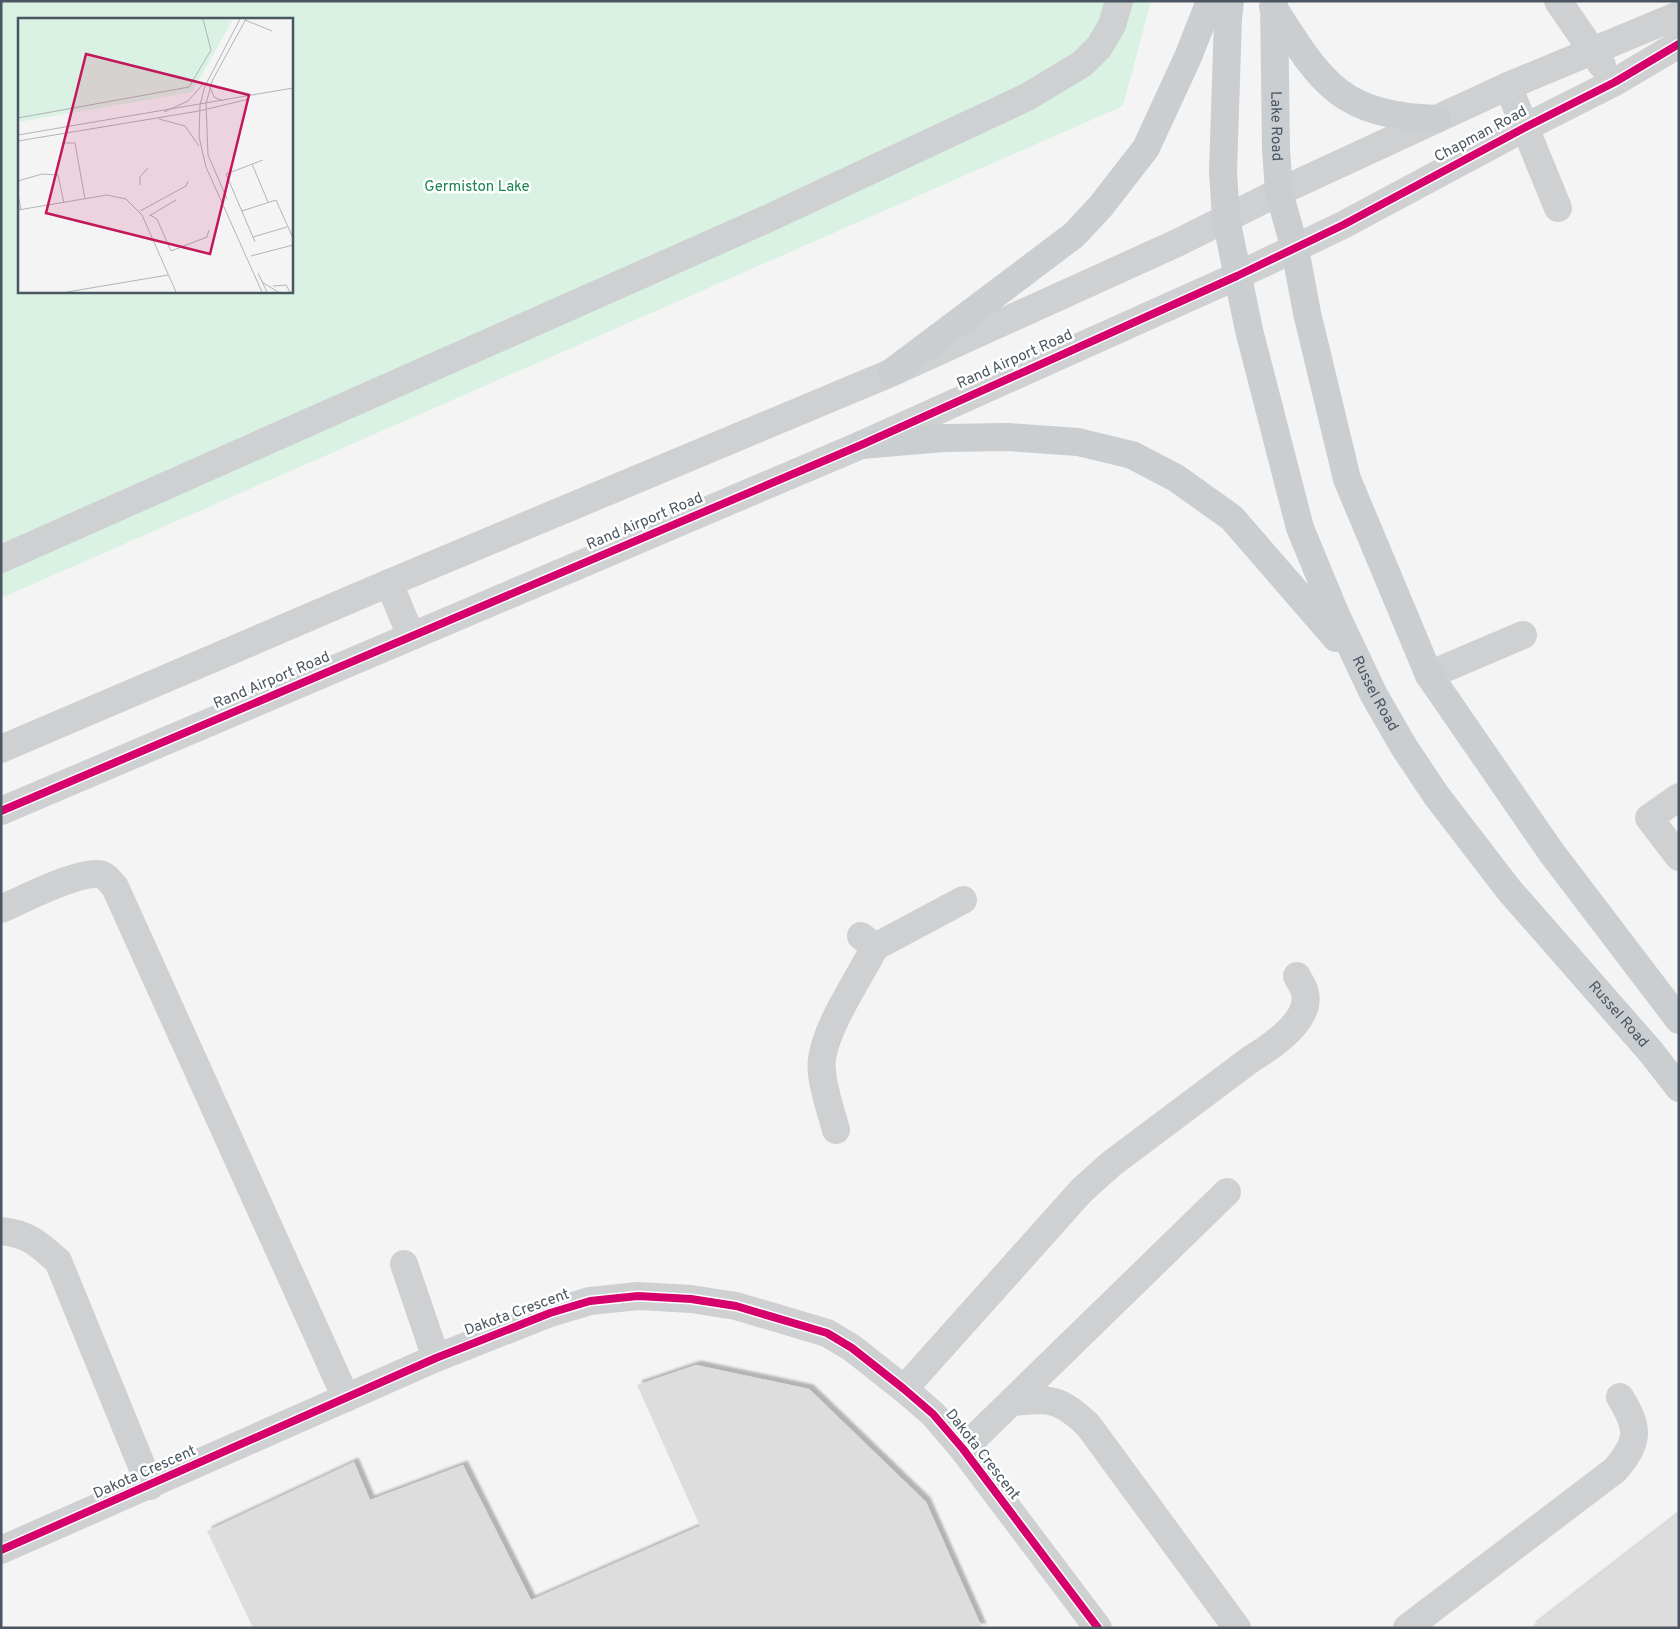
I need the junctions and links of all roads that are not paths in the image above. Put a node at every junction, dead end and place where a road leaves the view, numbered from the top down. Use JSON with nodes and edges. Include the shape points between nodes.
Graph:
{"nodes":[{"id":1,"x":1119,"y":1,"type":"edge"},
{"id":2,"x":1210,"y":1,"type":"edge"},
{"id":3,"x":1230,"y":1,"type":"edge"},
{"id":4,"x":1558,"y":1,"type":"edge"},
{"id":5,"x":1273,"y":4,"type":"edge"},
{"id":6,"x":1679,"y":14,"type":"edge"},
{"id":7,"x":1679,"y":44,"type":"edge"},
{"id":8,"x":1592,"y":51,"type":"junction"},
{"id":9,"x":1615,"y":82,"type":"junction"},
{"id":10,"x":1508,"y":86,"type":"junction"},
{"id":11,"x":1437,"y":119,"type":"junction"},
{"id":12,"x":1524,"y":128,"type":"junction"},
{"id":13,"x":1279,"y":192,"type":"junction"},
{"id":14,"x":1558,"y":208,"type":"dead end"},
{"id":15,"x":1226,"y":219,"type":"junction"},
{"id":16,"x":1295,"y":249,"type":"junction"},
{"id":17,"x":1237,"y":276,"type":"junction"},
{"id":18,"x":892,"y":372,"type":"junction"},
{"id":19,"x":861,"y":445,"type":"junction"},
{"id":20,"x":1,"y":559,"type":"edge"},
{"id":21,"x":389,"y":583,"type":"junction"},
{"id":22,"x":1523,"y":635,"type":"dead end"},
{"id":23,"x":411,"y":636,"type":"junction"},
{"id":24,"x":1360,"y":666,"type":"junction"},
{"id":25,"x":1429,"y":675,"type":"junction"},
{"id":26,"x":1,"y":749,"type":"edge"},
{"id":27,"x":1679,"y":797,"type":"edge"},
{"id":28,"x":1,"y":811,"type":"edge"},
{"id":29,"x":1679,"y":856,"type":"edge"},
{"id":30,"x":962,"y":900,"type":"dead end"},
{"id":31,"x":1,"y":909,"type":"edge"},
{"id":32,"x":1297,"y":976,"type":"dead end"},
{"id":33,"x":1679,"y":1020,"type":"edge"},
{"id":34,"x":1679,"y":1088,"type":"edge"},
{"id":35,"x":836,"y":1130,"type":"dead end"},
{"id":36,"x":1227,"y":1192,"type":"dead end"},
{"id":37,"x":1,"y":1231,"type":"edge"},
{"id":38,"x":404,"y":1264,"type":"dead end"},
{"id":39,"x":436,"y":1358,"type":"junction"},
{"id":40,"x":904,"y":1389,"type":"junction"},
{"id":41,"x":1620,"y":1396,"type":"dead end"},
{"id":42,"x":346,"y":1398,"type":"junction"},
{"id":43,"x":1012,"y":1402,"type":"junction"},
{"id":44,"x":963,"y":1449,"type":"junction"},
{"id":45,"x":150,"y":1486,"type":"junction"},
{"id":46,"x":1,"y":1550,"type":"edge"},
{"id":47,"x":1098,"y":1628,"type":"edge"},
{"id":48,"x":1237,"y":1628,"type":"edge"},
{"id":49,"x":1407,"y":1628,"type":"edge"}],
"edges":[{"from":1,"to":20,"type":"street","via":[[1112,25],[1099,47],[1082,64],[1028,97],[769,218]]},
{"from":2,"to":18,"type":"main road","via":[[1146,148],[1101,206],[1074,235]]},
{"from":3,"to":15,"type":"main road","via":[[1223,171]]},
{"from":4,"to":8,"type":"street"},
{"from":5,"to":11,"type":"main road","via":[[1302,53],[1345,99],[1389,114]]},
{"from":5,"to":13,"type":"main road","name":"Lake Road"},
{"from":6,"to":8,"type":"street","name":"Chapman Road"},
{"from":7,"to":9,"type":"street","name":"Chapman Road"},
{"from":8,"to":9,"type":"street"},
{"from":8,"to":10,"type":"street","name":"Chapman Road"},
{"from":9,"to":12,"type":"street","name":"Chapman Road"},
{"from":10,"to":11,"type":"street","name":"Chapman Road"},
{"from":10,"to":12,"type":"street"},
{"from":11,"to":13,"type":"street","name":"Chapman Road"},
{"from":12,"to":14,"type":"street"},
{"from":12,"to":16,"type":"street","name":"Chapman Road"},
{"from":13,"to":15,"type":"street"},
{"from":13,"to":16,"type":"main road","name":"Lake Road"},
{"from":15,"to":17,"type":"main road","name":"Russel Road"},
{"from":15,"to":18,"type":"street"},
{"from":16,"to":17,"type":"street","name":"Rand Airport Road"},
{"from":16,"to":25,"type":"main road","via":[[1347,479]]},
{"from":17,"to":19,"type":"street","name":"Rand Airport Road"},
{"from":17,"to":24,"type":"main road","name":"Russel Road","via":[[1300,528]]},
{"from":18,"to":21,"type":"street"},
{"from":19,"to":23,"type":"street","name":"Rand Airport Road"},
{"from":19,"to":24,"type":"main road","via":[[1007,437],[1078,442],[1132,455],[1176,478],[1232,518]]},
{"from":21,"to":23,"type":"street"},
{"from":21,"to":26,"type":"street"},
{"from":22,"to":25,"type":"street"},
{"from":23,"to":28,"type":"street","name":"Rand Airport Road"},
{"from":24,"to":34,"type":"main road","name":"Russel Road","via":[[1404,747],[1436,795],[1509,890]]},
{"from":25,"to":33,"type":"main road","via":[[1551,852]]},
{"from":27,"to":29,"type":"street","via":[[1649,818]]},
{"from":30,"to":35,"type":"street","via":[[868,942],[830,1032],[822,1060]]},
{"from":31,"to":42,"type":"street","via":[[81,877],[97,874],[106,877],[114,887]]},
{"from":32,"to":40,"type":"street","via":[[1305,994],[1304,1013],[1292,1027],[1271,1047],[1111,1164],[1082,1190]]},
{"from":36,"to":43,"type":"street"},
{"from":37,"to":45,"type":"street","via":[[21,1234],[58,1261]]},
{"from":38,"to":39,"type":"street"},
{"from":39,"to":40,"type":"street","name":"Dakota Crescent","via":[[550,1312],[590,1301],[638,1296],[691,1299],[736,1306],[827,1333],[852,1348]]},
{"from":39,"to":42,"type":"street","name":"Dakota Crescent"},
{"from":40,"to":44,"type":"street","name":"Dakota Crescent","via":[[933,1414]]},
{"from":41,"to":49,"type":"street","via":[[1633,1418],[1634,1435],[1628,1454],[1615,1470]]},
{"from":42,"to":45,"type":"street","name":"Dakota Crescent"},
{"from":43,"to":44,"type":"street"},
{"from":43,"to":48,"type":"street","via":[[1048,1400],[1068,1407],[1088,1425]]},
{"from":44,"to":47,"type":"street","name":"Dakota Crescent"},
{"from":45,"to":46,"type":"street","name":"Dakota Crescent"}]}
